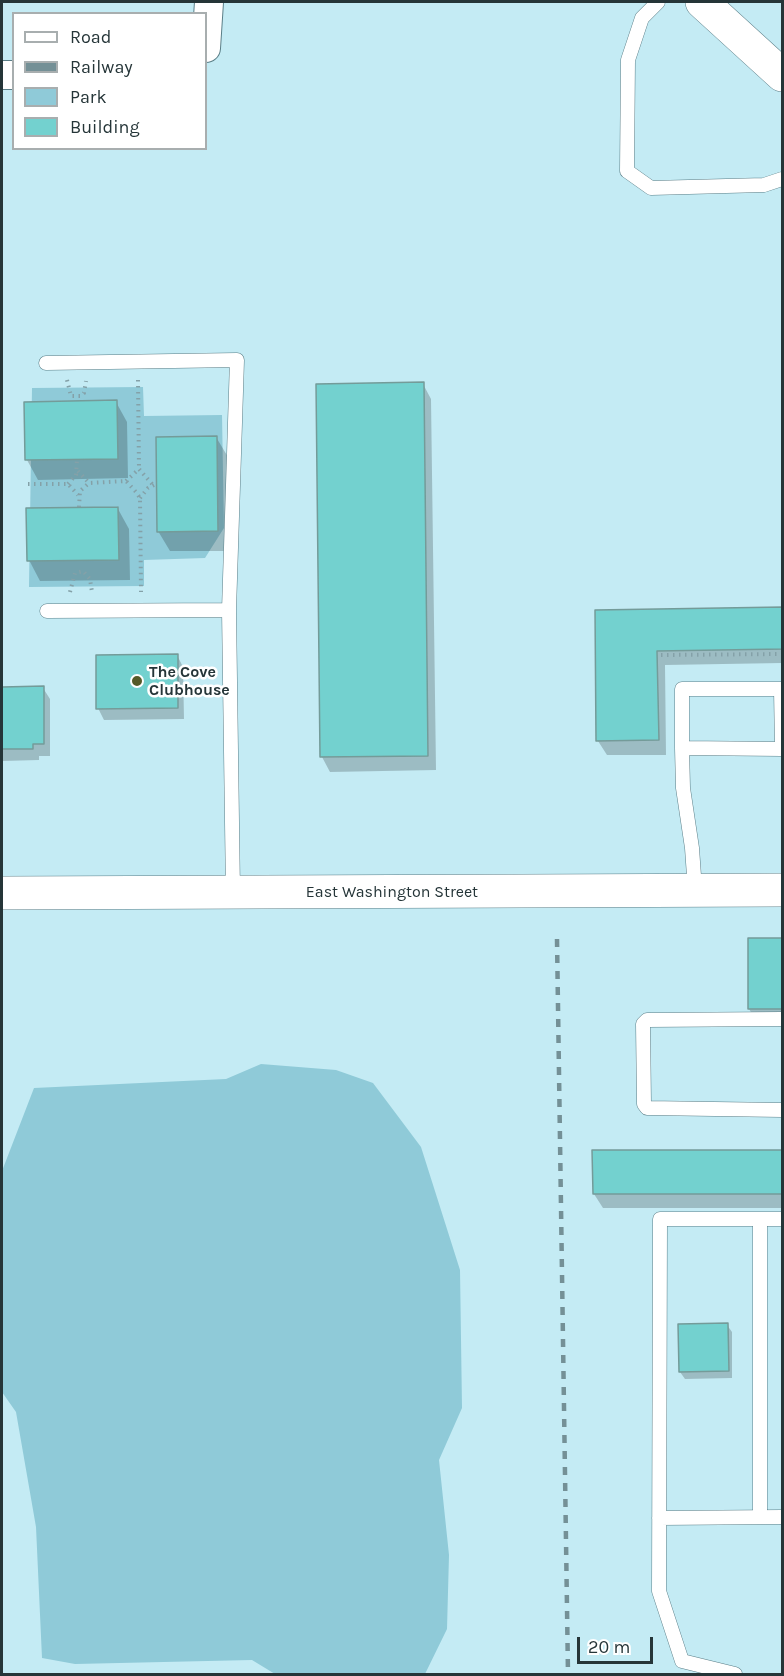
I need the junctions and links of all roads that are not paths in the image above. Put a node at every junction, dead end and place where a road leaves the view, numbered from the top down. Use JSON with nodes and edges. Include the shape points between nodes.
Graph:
{"nodes":[{"id":1,"x":209,"y":2,"type":"edge"},
{"id":2,"x":658,"y":2,"type":"edge"},
{"id":3,"x":702,"y":2,"type":"edge"},
{"id":4,"x":207,"y":33,"type":"edge"},
{"id":5,"x":783,"y":75,"type":"edge"},
{"id":6,"x":783,"y":179,"type":"edge"},
{"id":7,"x":46,"y":363,"type":"dead end"},
{"id":8,"x":229,"y":610,"type":"junction"},
{"id":9,"x":47,"y":611,"type":"dead end"},
{"id":10,"x":682,"y":748,"type":"junction"},
{"id":11,"x":783,"y":874,"type":"edge"},
{"id":12,"x":2,"y":876,"type":"edge"},
{"id":13,"x":694,"y":882,"type":"junction"},
{"id":14,"x":233,"y":884,"type":"junction"},
{"id":15,"x":783,"y":890,"type":"edge"},
{"id":16,"x":2,"y":893,"type":"edge"},
{"id":17,"x":783,"y":1019,"type":"edge"},
{"id":18,"x":783,"y":1110,"type":"edge"},
{"id":19,"x":760,"y":1219,"type":"junction"},
{"id":20,"x":783,"y":1219,"type":"edge"},
{"id":21,"x":760,"y":1517,"type":"junction"},
{"id":22,"x":783,"y":1517,"type":"edge"},
{"id":23,"x":659,"y":1518,"type":"junction"},
{"id":24,"x":735,"y":1674,"type":"edge"}],
"edges":[{"from":1,"to":4,"type":"street"},
{"from":2,"to":6,"type":"lane","via":[[642,18],[628,60],[627,171],[651,188],[764,185]]},
{"from":3,"to":5,"type":"main road"},
{"from":7,"to":8,"type":"lane","via":[[237,360]]},
{"from":8,"to":9,"type":"lane"},
{"from":8,"to":14,"type":"lane"},
{"from":10,"to":10,"type":"lane","via":[[682,689],[781,689],[782,749]]},
{"from":10,"to":13,"type":"lane"},
{"from":11,"to":13,"type":"main road","name":"East Washington Street"},
{"from":12,"to":14,"type":"main road","name":"East Washington Street"},
{"from":13,"to":14,"type":"main road","name":"East Washington Street"},
{"from":13,"to":15,"type":"main road","name":"East Washington Street"},
{"from":14,"to":16,"type":"main road","name":"East Washington Street"},
{"from":17,"to":18,"type":"lane","via":[[647,1020],[643,1024],[647,1108]]},
{"from":19,"to":20,"type":"lane"},
{"from":19,"to":21,"type":"lane"},
{"from":19,"to":23,"type":"lane","via":[[660,1219]]},
{"from":21,"to":22,"type":"lane"},
{"from":21,"to":23,"type":"lane"},
{"from":23,"to":24,"type":"lane","via":[[659,1590],[682,1661]]}]}
